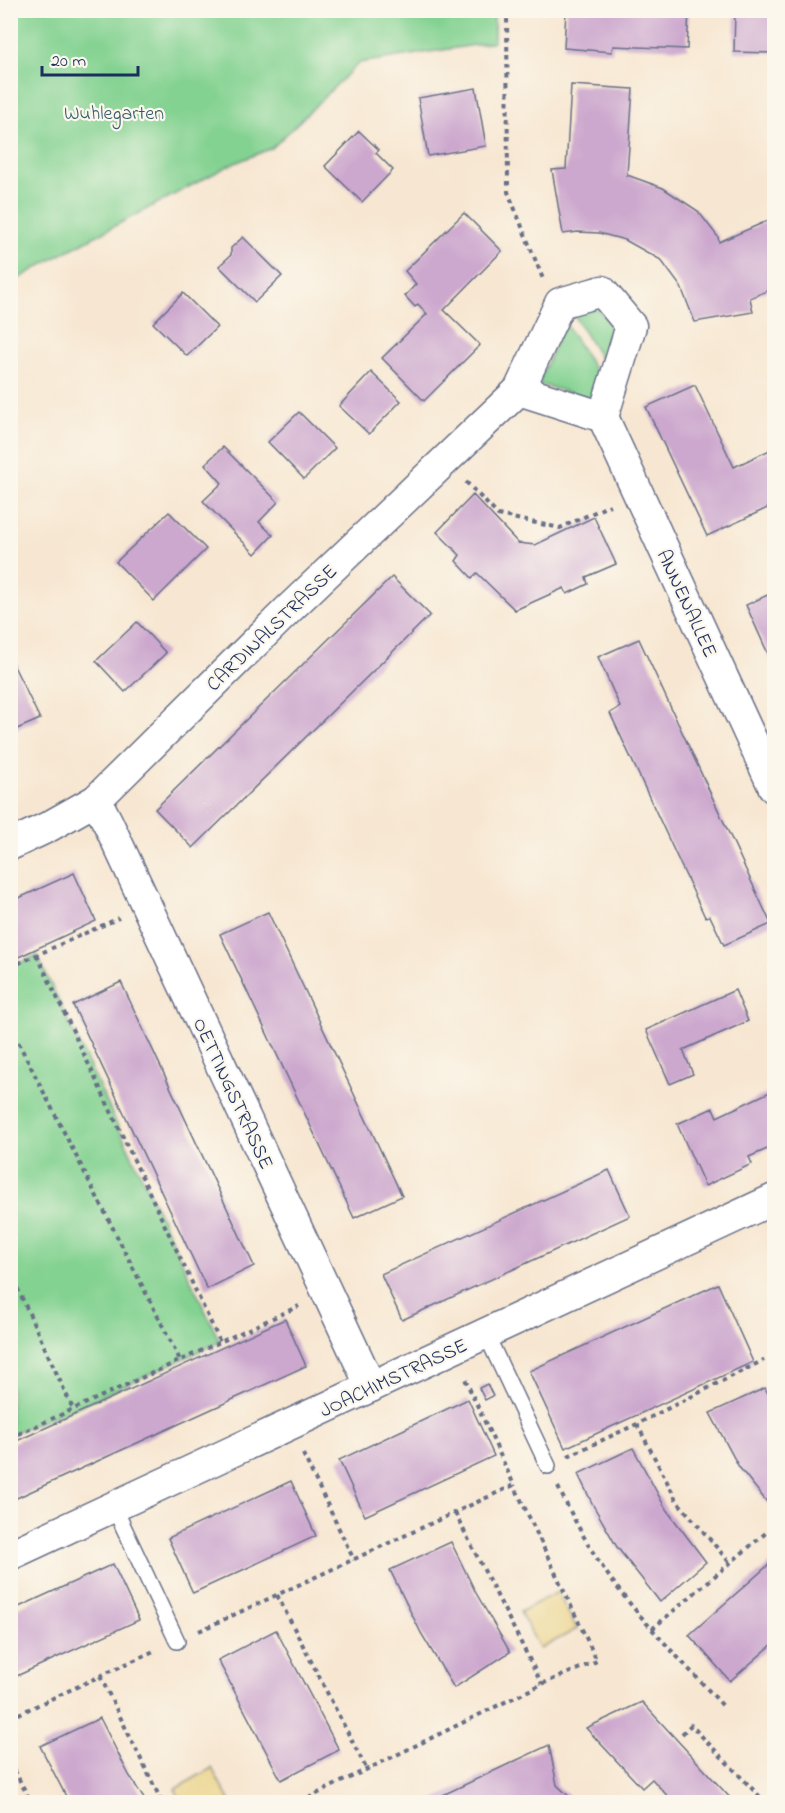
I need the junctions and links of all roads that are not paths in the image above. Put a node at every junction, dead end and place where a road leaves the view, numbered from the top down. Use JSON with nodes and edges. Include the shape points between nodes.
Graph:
{"nodes":[{"id":1,"x":519,"y":390,"type":"junction"},
{"id":2,"x":603,"y":417,"type":"junction"},
{"id":3,"x":774,"y":788,"type":"edge"},
{"id":4,"x":96,"y":800,"type":"junction"},
{"id":5,"x":10,"y":845,"type":"edge"},
{"id":6,"x":774,"y":1199,"type":"edge"},
{"id":7,"x":486,"y":1334,"type":"junction"},
{"id":8,"x":371,"y":1387,"type":"junction"},
{"id":9,"x":548,"y":1466,"type":"road end"},
{"id":10,"x":114,"y":1507,"type":"junction"},
{"id":11,"x":10,"y":1555,"type":"edge"},
{"id":12,"x":177,"y":1641,"type":"road end"}],
"edges":[{"from":1,"to":2,"type":"street"},
{"from":1,"to":2,"type":"street","via":[[560,303],[602,291],[631,326]]},
{"from":1,"to":4,"type":"street","name":"CARDINALSTRASSE","via":[[303,595]]},
{"from":2,"to":3,"type":"street","name":"ANNENALLEE"},
{"from":4,"to":5,"type":"street","name":"CARDINALSTRASSE"},
{"from":4,"to":8,"type":"street","name":"OETTINGSTRASSE"},
{"from":6,"to":7,"type":"street","name":"JOACHIMSTRASSE"},
{"from":7,"to":8,"type":"street","name":"JOACHIMSTRASSE"},
{"from":7,"to":9,"type":"lane"},
{"from":8,"to":10,"type":"street","name":"JOACHIMSTRASSE"},
{"from":10,"to":11,"type":"street","name":"JOACHIMSTRASSE"},
{"from":10,"to":12,"type":"lane"}]}
